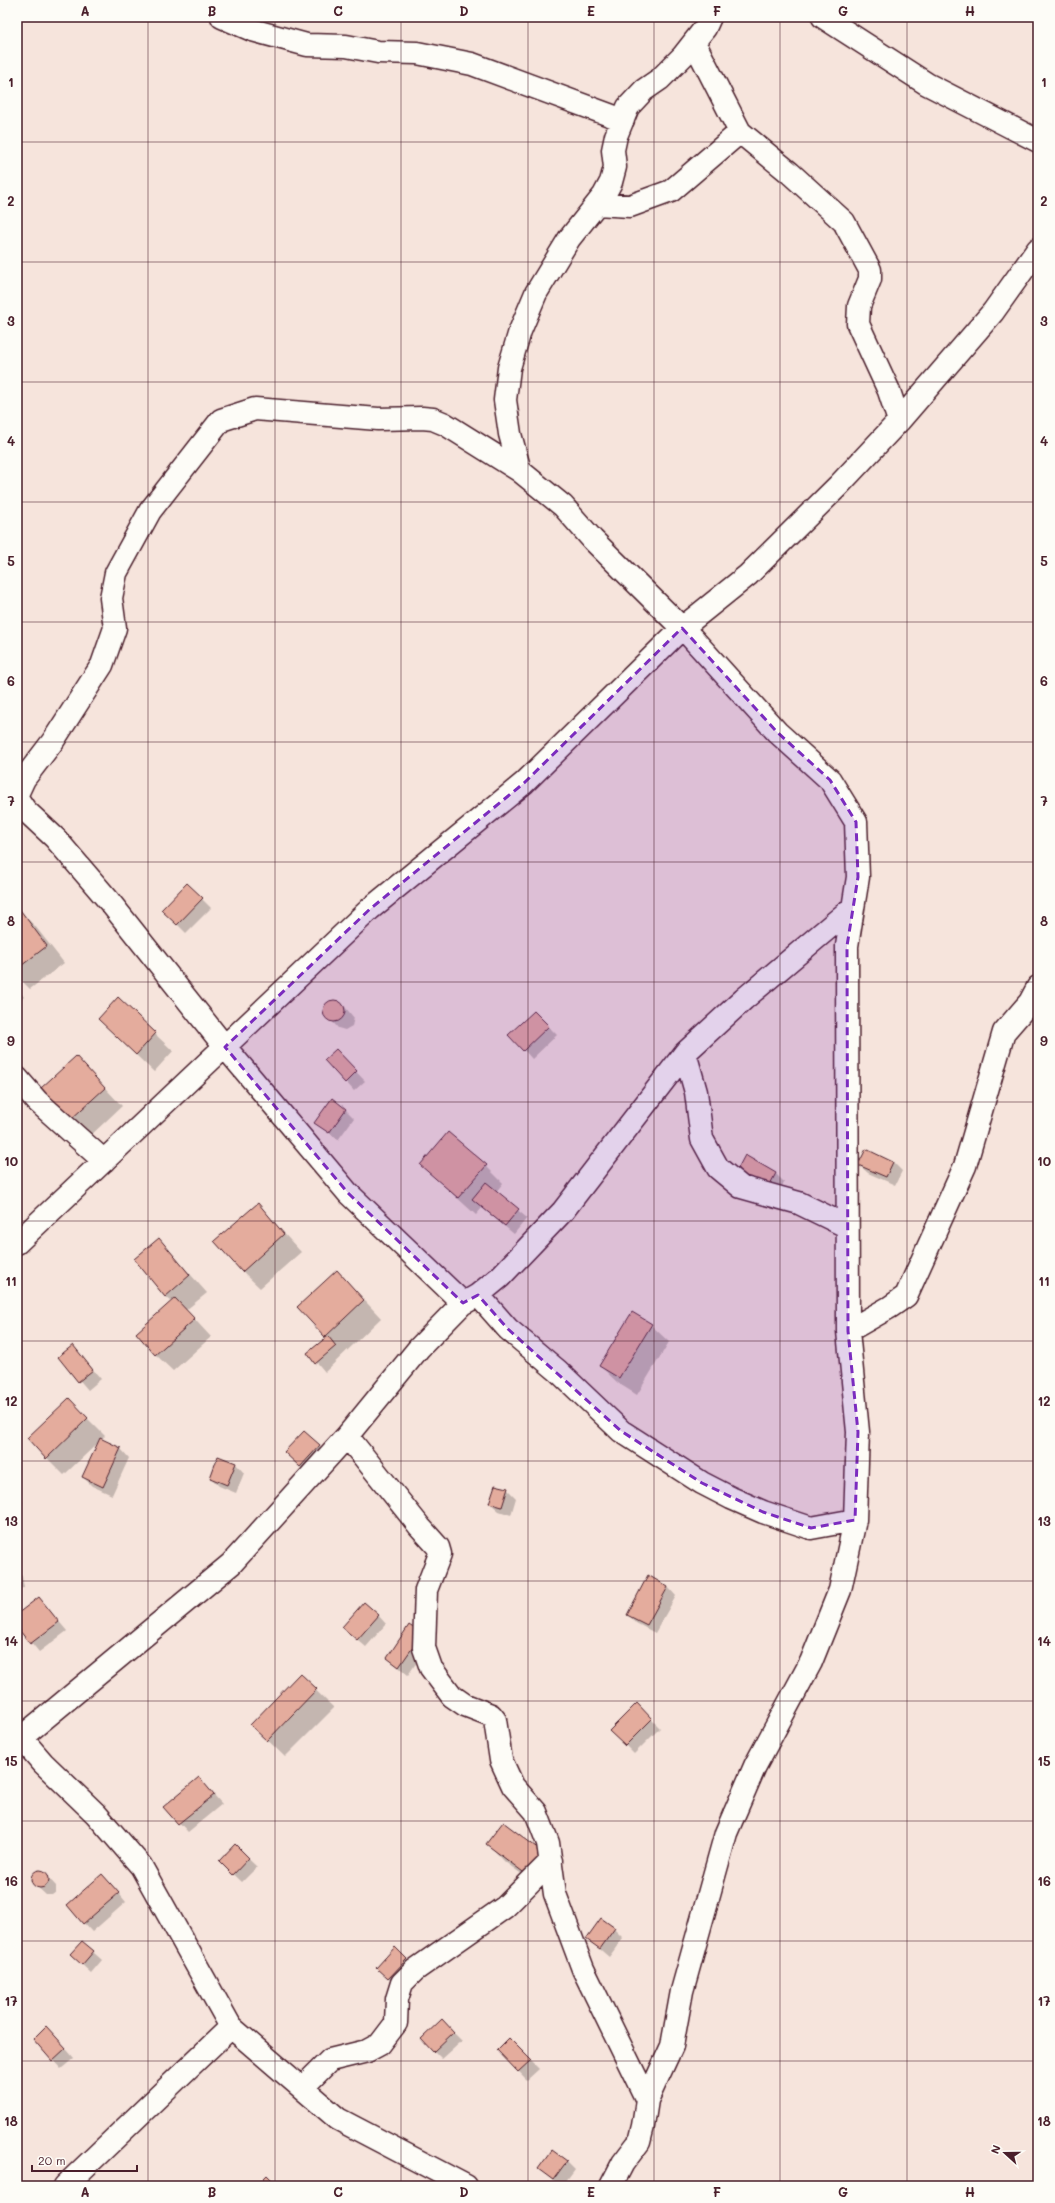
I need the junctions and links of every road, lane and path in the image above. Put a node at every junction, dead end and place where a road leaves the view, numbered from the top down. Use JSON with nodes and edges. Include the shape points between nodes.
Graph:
{"nodes":[{"id":1,"x":222,"y":17,"type":"edge"},
{"id":2,"x":710,"y":17,"type":"edge"},
{"id":3,"x":823,"y":17,"type":"edge"},
{"id":4,"x":694,"y":42,"type":"junction"},
{"id":5,"x":623,"y":120,"type":"junction"},
{"id":6,"x":740,"y":132,"type":"junction"},
{"id":7,"x":1038,"y":141,"type":"edge"},
{"id":8,"x":597,"y":204,"type":"junction"},
{"id":9,"x":1038,"y":249,"type":"edge"},
{"id":10,"x":899,"y":421,"type":"junction"},
{"id":11,"x":520,"y":471,"type":"junction"},
{"id":12,"x":682,"y":628,"type":"junction"},
{"id":13,"x":19,"y":804,"type":"edge"},
{"id":14,"x":852,"y":908,"type":"junction"},
{"id":15,"x":1038,"y":987,"type":"edge"},
{"id":16,"x":225,"y":1047,"type":"junction"},
{"id":17,"x":685,"y":1053,"type":"junction"},
{"id":18,"x":17,"y":1078,"type":"edge"},
{"id":19,"x":104,"y":1161,"type":"junction"},
{"id":20,"x":846,"y":1226,"type":"junction"},
{"id":21,"x":17,"y":1243,"type":"edge"},
{"id":22,"x":470,"y":1299,"type":"junction"},
{"id":23,"x":848,"y":1331,"type":"junction"},
{"id":24,"x":347,"y":1436,"type":"junction"},
{"id":25,"x":855,"y":1520,"type":"junction"},
{"id":26,"x":18,"y":1737,"type":"edge"},
{"id":27,"x":551,"y":1861,"type":"junction"},
{"id":28,"x":231,"y":2027,"type":"junction"},
{"id":29,"x":302,"y":2088,"type":"junction"},
{"id":30,"x":647,"y":2100,"type":"junction"},
{"id":31,"x":65,"y":2186,"type":"edge"},
{"id":32,"x":466,"y":2186,"type":"edge"},
{"id":33,"x":611,"y":2186,"type":"edge"}],
"edges":[{"from":1,"to":5,"type":"street","via":[[252,30],[306,45],[417,53],[472,64]]},
{"from":2,"to":4,"type":"street"},
{"from":3,"to":7,"type":"street","via":[[927,84]]},
{"from":4,"to":5,"type":"street","via":[[660,79],[644,90],[628,107]]},
{"from":4,"to":6,"type":"street"},
{"from":5,"to":8,"type":"street","via":[[613,150],[615,167],[611,182]]},
{"from":6,"to":8,"type":"street","via":[[671,191],[630,206]]},
{"from":6,"to":10,"type":"street","via":[[844,222],[870,270],[870,279],[859,306],[858,324],[889,391]]},
{"from":8,"to":11,"type":"street","via":[[570,238],[536,293],[520,331],[509,368],[506,400],[510,434]]},
{"from":9,"to":10,"type":"street","via":[[992,312]]},
{"from":10,"to":12,"type":"street","via":[[838,486],[748,574]]},
{"from":11,"to":12,"type":"street","via":[[563,506],[593,540]]},
{"from":11,"to":13,"type":"street","via":[[433,419],[378,419],[255,409],[221,420],[150,511],[116,573],[111,598],[115,628],[102,665],[53,741],[24,779]]},
{"from":12,"to":14,"type":"street","via":[[777,732],[830,780],[850,809],[856,822],[858,855],[858,877]]},
{"from":12,"to":16,"type":"street","via":[[524,782],[370,909]]},
{"from":13,"to":16,"type":"street","via":[[55,838],[109,901]]},
{"from":14,"to":17,"type":"street","via":[[744,999]]},
{"from":14,"to":20,"type":"street","via":[[847,946]]},
{"from":15,"to":23,"type":"street","via":[[1030,1002],[1004,1032],[965,1166],[906,1296]]},
{"from":16,"to":19,"type":"street"},
{"from":16,"to":22,"type":"street","via":[[348,1193]]},
{"from":17,"to":20,"type":"street","via":[[696,1092],[702,1139],[718,1168],[741,1187],[800,1203]]},
{"from":17,"to":22,"type":"street","via":[[563,1211],[500,1277]]},
{"from":18,"to":19,"type":"street","via":[[37,1101]]},
{"from":19,"to":21,"type":"street"},
{"from":20,"to":23,"type":"street"},
{"from":22,"to":24,"type":"street","via":[[419,1348]]},
{"from":22,"to":25,"type":"street","via":[[558,1371],[621,1431],[702,1483],[763,1512],[811,1528]]},
{"from":23,"to":25,"type":"street","via":[[858,1432]]},
{"from":24,"to":26,"type":"street","via":[[231,1564]]},
{"from":24,"to":27,"type":"street","via":[[438,1547],[440,1554],[426,1590],[424,1648],[431,1668],[458,1700],[494,1717],[501,1760],[513,1786],[536,1812],[548,1843]]},
{"from":25,"to":30,"type":"street","via":[[840,1590],[811,1662],[755,1766],[726,1833],[682,1991],[672,2046]]},
{"from":26,"to":28,"type":"street","via":[[96,1814],[141,1866]]},
{"from":27,"to":29,"type":"street","via":[[505,1907],[415,1970],[402,1983],[397,1999],[396,2023],[380,2044],[367,2051],[330,2060]]},
{"from":27,"to":30,"type":"street","via":[[555,1894],[583,1970]]},
{"from":28,"to":29,"type":"street"},
{"from":28,"to":31,"type":"street"},
{"from":29,"to":32,"type":"street","via":[[338,2119]]},
{"from":30,"to":33,"type":"street","via":[[639,2142],[623,2163]]}]}
